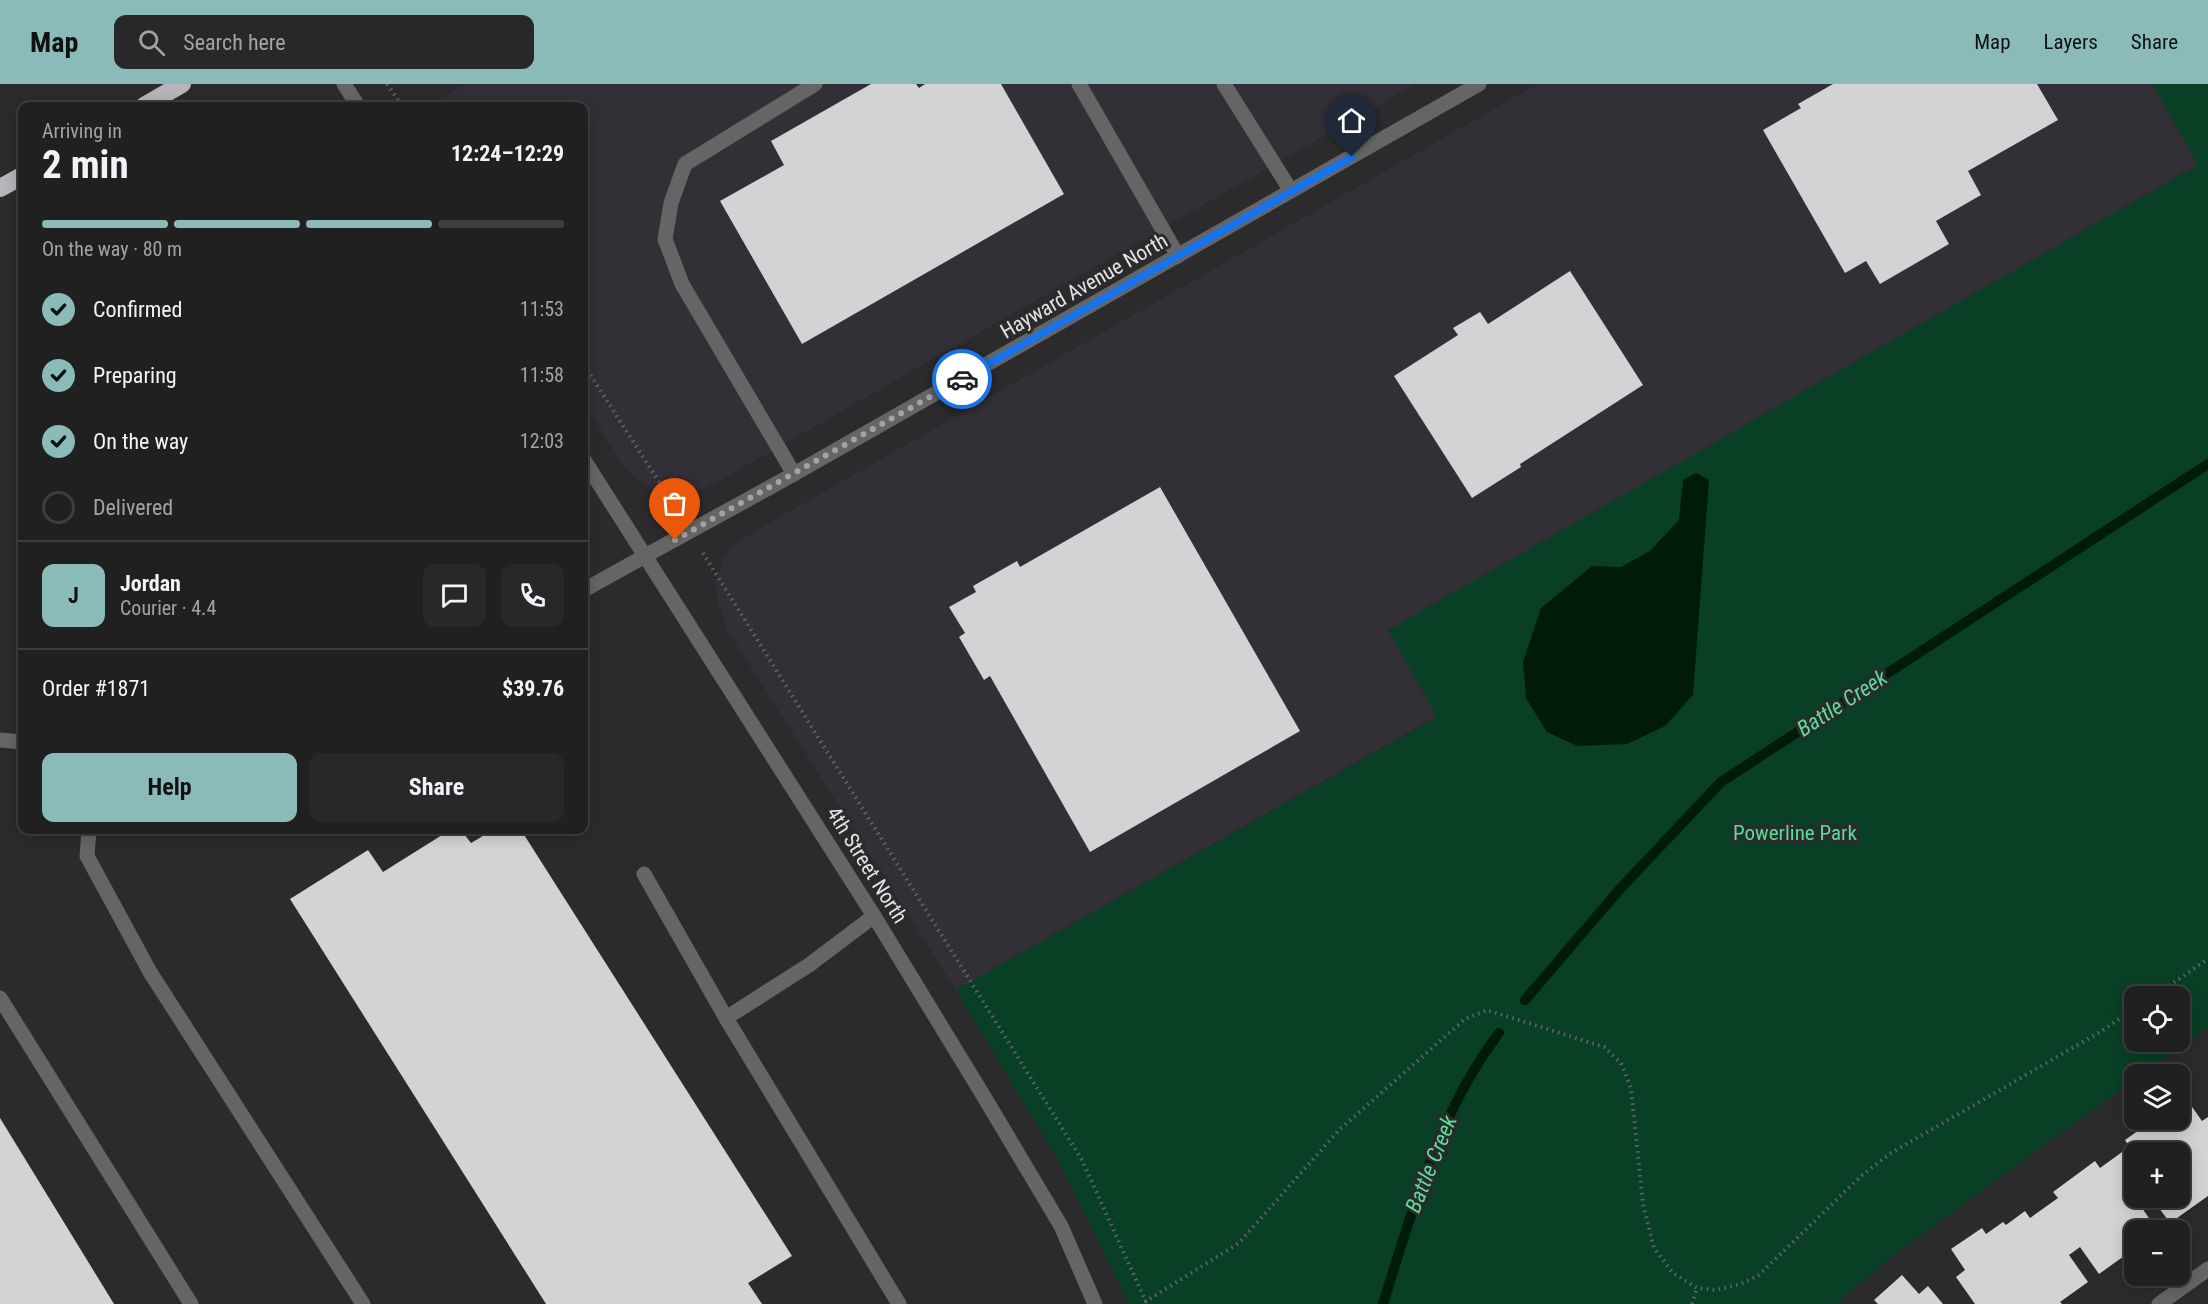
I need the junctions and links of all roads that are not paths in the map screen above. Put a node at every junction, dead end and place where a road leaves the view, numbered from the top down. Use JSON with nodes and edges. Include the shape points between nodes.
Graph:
{"nodes":[{"id":1,"x":182,"y":84,"type":"edge"},
{"id":2,"x":815,"y":84,"type":"edge"},
{"id":3,"x":1079,"y":84,"type":"edge"},
{"id":4,"x":1224,"y":84,"type":"edge"},
{"id":5,"x":1479,"y":84,"type":"edge"},
{"id":6,"x":347,"y":88,"type":"edge"},
{"id":7,"x":151,"y":102,"type":"edge"},
{"id":8,"x":356,"y":102,"type":"edge"},
{"id":9,"x":18,"y":178,"type":"edge"},
{"id":10,"x":0,"y":188,"type":"edge"},
{"id":11,"x":1292,"y":192,"type":"junction"},
{"id":12,"x":1178,"y":256,"type":"junction"},
{"id":13,"x":588,"y":466,"type":"edge"},
{"id":14,"x":794,"y":474,"type":"junction"},
{"id":15,"x":645,"y":556,"type":"junction"},
{"id":16,"x":588,"y":588,"type":"edge"},
{"id":17,"x":0,"y":740,"type":"edge"},
{"id":18,"x":18,"y":742,"type":"edge"},
{"id":19,"x":89,"y":834,"type":"edge"},
{"id":20,"x":644,"y":874,"type":"dead end"},
{"id":21,"x":874,"y":916,"type":"junction"},
{"id":22,"x":0,"y":998,"type":"edge"},
{"id":23,"x":726,"y":1018,"type":"junction"},
{"id":24,"x":2208,"y":1269,"type":"edge"},
{"id":25,"x":191,"y":1304,"type":"edge"},
{"id":26,"x":363,"y":1304,"type":"edge"},
{"id":27,"x":899,"y":1304,"type":"edge"},
{"id":28,"x":1095,"y":1304,"type":"edge"},
{"id":29,"x":2159,"y":1304,"type":"edge"}],
"edges":[{"from":1,"to":7,"type":"highway"},
{"from":2,"to":14,"type":"street","via":[[685,164],[670,203],[665,239],[682,284]]},
{"from":3,"to":12,"type":"street"},
{"from":4,"to":11,"type":"street"},
{"from":5,"to":11,"type":"street","name":"Hayward Avenue North"},
{"from":6,"to":8,"type":"street"},
{"from":9,"to":10,"type":"highway"},
{"from":11,"to":12,"type":"street","name":"Hayward Avenue North"},
{"from":12,"to":14,"type":"street","name":"Hayward Avenue North"},
{"from":13,"to":15,"type":"street","name":"4th Street North"},
{"from":14,"to":15,"type":"street","name":"Hayward Avenue North"},
{"from":15,"to":16,"type":"street","name":"Hayward Avenue North"},
{"from":15,"to":21,"type":"street","name":"4th Street North"},
{"from":17,"to":18,"type":"street"},
{"from":19,"to":26,"type":"street","via":[[87,856],[150,972]]},
{"from":20,"to":23,"type":"street"},
{"from":21,"to":23,"type":"street","via":[[809,965]]},
{"from":21,"to":28,"type":"street","name":"4th Street North","via":[[1061,1226]]},
{"from":22,"to":25,"type":"street"},
{"from":23,"to":27,"type":"street"},
{"from":24,"to":29,"type":"street"}]}
